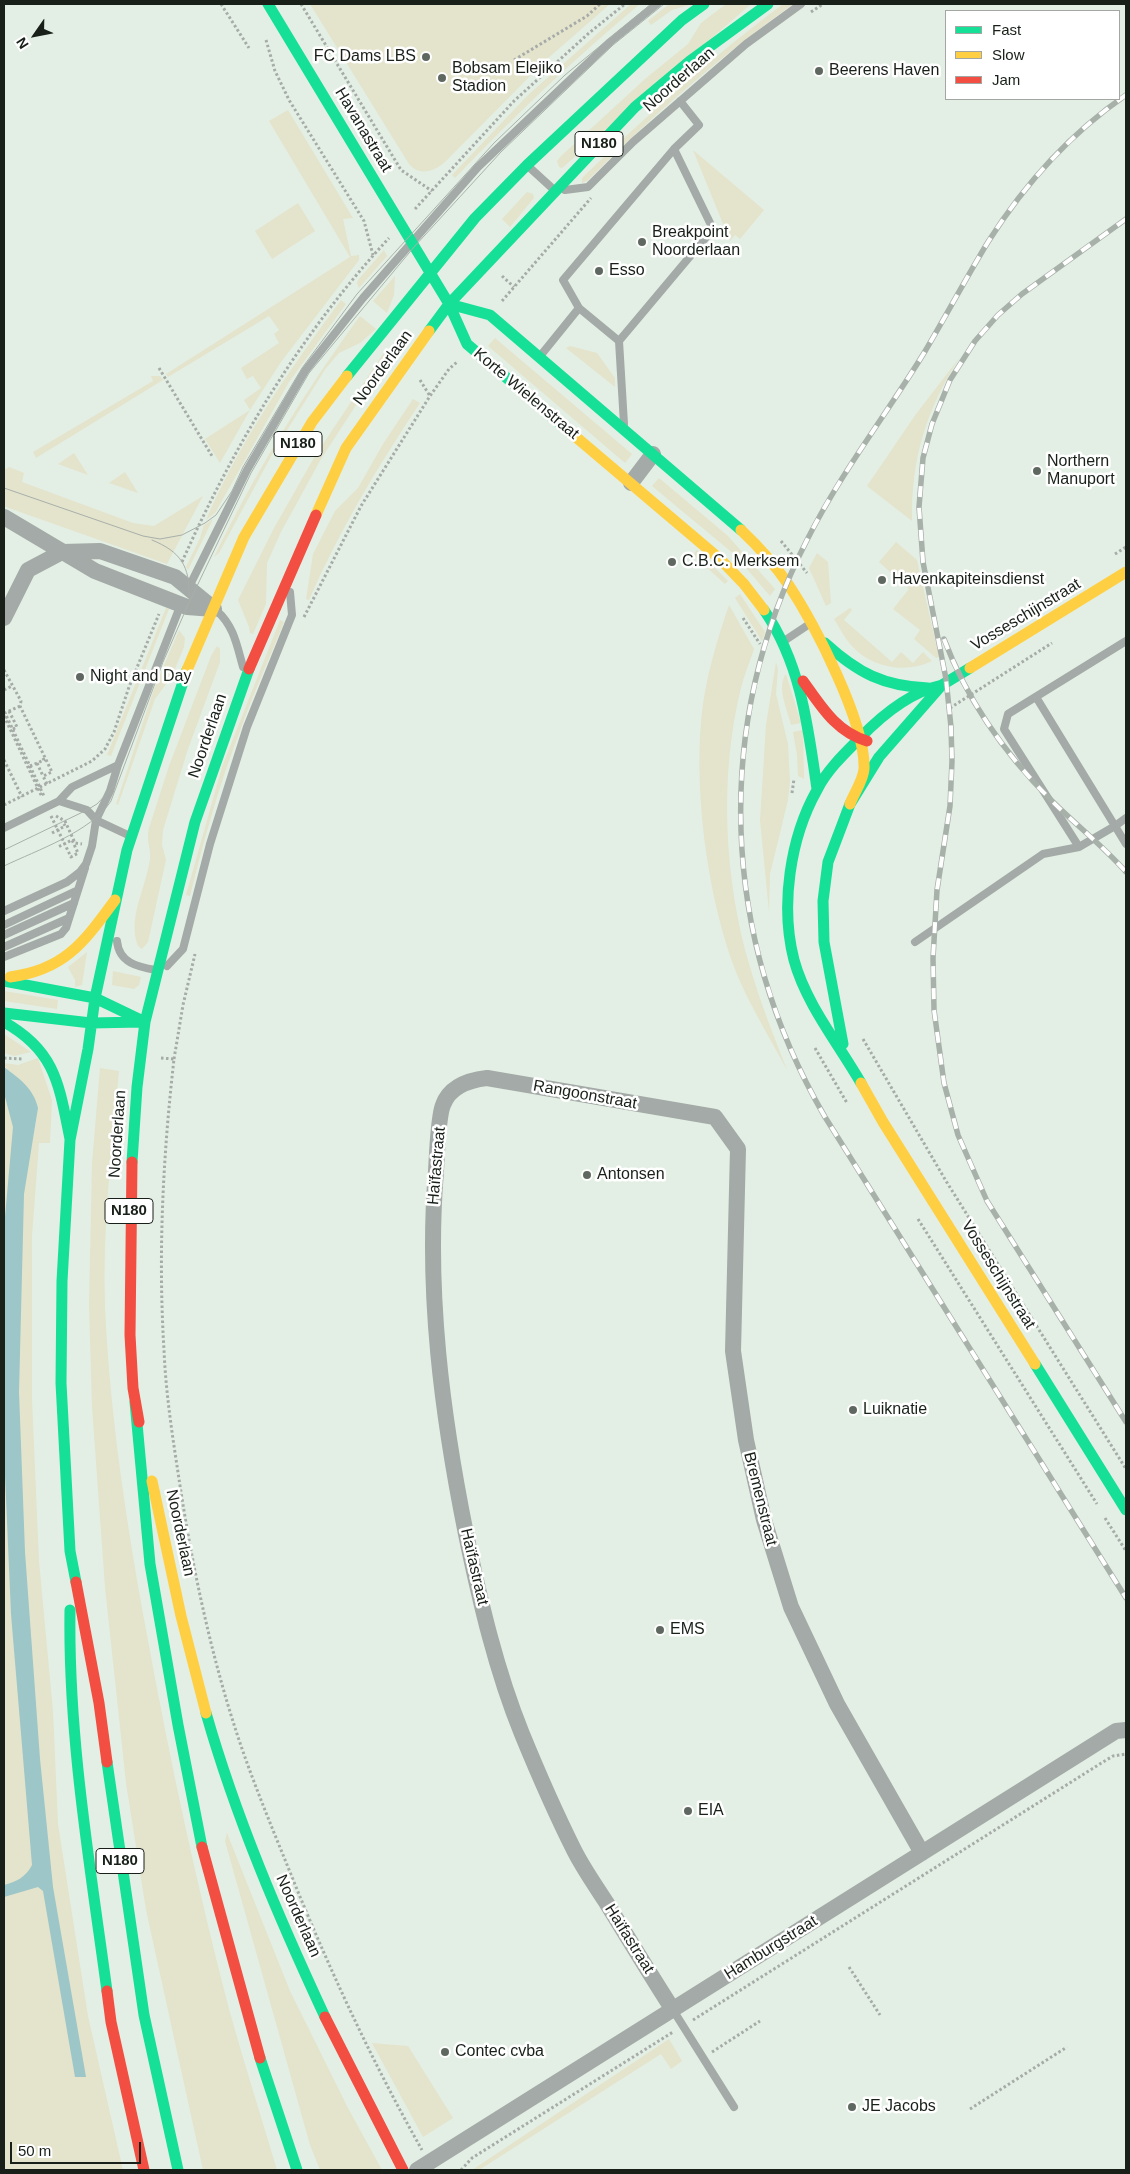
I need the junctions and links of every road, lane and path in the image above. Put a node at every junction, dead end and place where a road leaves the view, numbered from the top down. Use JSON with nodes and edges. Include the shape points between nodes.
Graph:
{"nodes":[{"id":1,"x":221,"y":4,"type":"edge"},
{"id":2,"x":268,"y":4,"type":"edge"},
{"id":3,"x":301,"y":4,"type":"edge"},
{"id":4,"x":600,"y":4,"type":"edge"},
{"id":5,"x":657,"y":4,"type":"edge"},
{"id":6,"x":704,"y":4,"type":"edge"},
{"id":7,"x":768,"y":4,"type":"edge"},
{"id":8,"x":801,"y":4,"type":"edge"},
{"id":9,"x":823,"y":4,"type":"edge"},
{"id":10,"x":808,"y":15,"type":"dead end"},
{"id":11,"x":264,"y":33,"type":"dead end"},
{"id":12,"x":249,"y":48,"type":"dead end"},
{"id":13,"x":514,"y":60,"type":"dead end"},
{"id":14,"x":680,"y":101,"type":"junction"},
{"id":15,"x":674,"y":149,"type":"junction"},
{"id":16,"x":527,"y":165,"type":"junction"},
{"id":17,"x":432,"y":191,"type":"dead end"},
{"id":18,"x":554,"y":191,"type":"junction"},
{"id":19,"x":596,"y":194,"type":"dead end"},
{"id":20,"x":411,"y":243,"type":"junction"},
{"id":21,"x":373,"y":255,"type":"dead end"},
{"id":22,"x":430,"y":273,"type":"junction"},
{"id":23,"x":449,"y":304,"type":"junction"},
{"id":24,"x":579,"y":308,"type":"junction"},
{"id":25,"x":490,"y":315,"type":"junction"},
{"id":26,"x":619,"y":341,"type":"junction"},
{"id":27,"x":467,"y":344,"type":"junction"},
{"id":28,"x":540,"y":356,"type":"junction"},
{"id":29,"x":159,"y":368,"type":"dead end"},
{"id":30,"x":624,"y":428,"type":"junction"},
{"id":31,"x":653,"y":454,"type":"junction"},
{"id":32,"x":212,"y":456,"type":"dead end"},
{"id":33,"x":631,"y":483,"type":"junction"},
{"id":34,"x":4,"y":517,"type":"edge"},
{"id":35,"x":62,"y":552,"type":"junction"},
{"id":36,"x":1126,"y":572,"type":"edge"},
{"id":37,"x":289,"y":575,"type":"junction"},
{"id":38,"x":190,"y":587,"type":"junction"},
{"id":39,"x":181,"y":604,"type":"junction"},
{"id":40,"x":214,"y":609,"type":"junction"},
{"id":41,"x":5,"y":611,"type":"edge"},
{"id":42,"x":740,"y":614,"type":"dead end"},
{"id":43,"x":810,"y":624,"type":"junction"},
{"id":44,"x":300,"y":625,"type":"dead end"},
{"id":45,"x":817,"y":636,"type":"junction"},
{"id":46,"x":1060,"y":638,"type":"dead end"},
{"id":47,"x":1126,"y":641,"type":"edge"},
{"id":48,"x":782,"y":642,"type":"junction"},
{"id":49,"x":764,"y":647,"type":"dead end"},
{"id":50,"x":4,"y":670,"type":"edge"},
{"id":51,"x":795,"y":671,"type":"junction"},
{"id":52,"x":246,"y":676,"type":"junction"},
{"id":53,"x":942,"y":685,"type":"junction"},
{"id":54,"x":12,"y":686,"type":"junction"},
{"id":55,"x":928,"y":688,"type":"junction"},
{"id":56,"x":4,"y":690,"type":"edge"},
{"id":57,"x":1036,"y":697,"type":"junction"},
{"id":58,"x":20,"y":706,"type":"junction"},
{"id":59,"x":10,"y":711,"type":"junction"},
{"id":60,"x":943,"y":714,"type":"dead end"},
{"id":61,"x":4,"y":715,"type":"edge"},
{"id":62,"x":10,"y":730,"type":"junction"},
{"id":63,"x":897,"y":736,"type":"junction"},
{"id":64,"x":860,"y":740,"type":"junction"},
{"id":65,"x":4,"y":760,"type":"edge"},
{"id":66,"x":36,"y":763,"type":"junction"},
{"id":67,"x":118,"y":765,"type":"junction"},
{"id":68,"x":30,"y":766,"type":"junction"},
{"id":69,"x":43,"y":776,"type":"junction"},
{"id":70,"x":47,"y":784,"type":"dead end"},
{"id":71,"x":42,"y":786,"type":"dead end"},
{"id":72,"x":817,"y":789,"type":"junction"},
{"id":73,"x":22,"y":796,"type":"junction"},
{"id":74,"x":59,"y":801,"type":"junction"},
{"id":75,"x":850,"y":804,"type":"junction"},
{"id":76,"x":4,"y":805,"type":"edge"},
{"id":77,"x":59,"y":814,"type":"dead end"},
{"id":78,"x":1126,"y":818,"type":"edge"},
{"id":79,"x":96,"y":820,"type":"junction"},
{"id":80,"x":1115,"y":826,"type":"junction"},
{"id":81,"x":4,"y":828,"type":"edge"},
{"id":82,"x":60,"y":829,"type":"junction"},
{"id":83,"x":52,"y":833,"type":"dead end"},
{"id":84,"x":131,"y":836,"type":"junction"},
{"id":85,"x":1126,"y":844,"type":"edge"},
{"id":86,"x":58,"y":847,"type":"dead end"},
{"id":87,"x":1078,"y":847,"type":"junction"},
{"id":88,"x":86,"y":864,"type":"junction"},
{"id":89,"x":78,"y":890,"type":"junction"},
{"id":90,"x":115,"y":900,"type":"junction"},
{"id":91,"x":74,"y":903,"type":"junction"},
{"id":92,"x":4,"y":910,"type":"edge"},
{"id":93,"x":69,"y":918,"type":"junction"},
{"id":94,"x":4,"y":924,"type":"edge"},
{"id":95,"x":4,"y":935,"type":"edge"},
{"id":96,"x":915,"y":942,"type":"dead end"},
{"id":97,"x":4,"y":947,"type":"edge"},
{"id":98,"x":196,"y":952,"type":"dead end"},
{"id":99,"x":4,"y":957,"type":"edge"},
{"id":100,"x":157,"y":970,"type":"junction"},
{"id":101,"x":4,"y":977,"type":"edge"},
{"id":102,"x":4,"y":981,"type":"edge"},
{"id":103,"x":95,"y":998,"type":"junction"},
{"id":104,"x":4,"y":1014,"type":"edge"},
{"id":105,"x":4,"y":1022,"type":"edge"},
{"id":106,"x":145,"y":1022,"type":"junction"},
{"id":107,"x":90,"y":1023,"type":"junction"},
{"id":108,"x":860,"y":1031,"type":"dead end"},
{"id":109,"x":845,"y":1055,"type":"junction"},
{"id":110,"x":140,"y":1056,"type":"junction"},
{"id":111,"x":174,"y":1059,"type":"junction"},
{"id":112,"x":456,"y":1087,"type":"joint"},
{"id":113,"x":715,"y":1118,"type":"joint"},
{"id":114,"x":70,"y":1140,"type":"junction"},
{"id":115,"x":135,"y":1402,"type":"junction"},
{"id":116,"x":1126,"y":1469,"type":"edge"},
{"id":117,"x":1126,"y":1510,"type":"edge"},
{"id":118,"x":70,"y":1550,"type":"junction"},
{"id":119,"x":1126,"y":1730,"type":"edge"},
{"id":120,"x":1126,"y":1754,"type":"edge"},
{"id":121,"x":922,"y":1853,"type":"junction"},
{"id":122,"x":849,"y":1967,"type":"dead end"},
{"id":123,"x":673,"y":2010,"type":"junction"},
{"id":124,"x":880,"y":2015,"type":"dead end"},
{"id":125,"x":760,"y":2021,"type":"dead end"},
{"id":126,"x":683,"y":2026,"type":"junction"},
{"id":127,"x":1067,"y":2048,"type":"dead end"},
{"id":128,"x":703,"y":2058,"type":"junction"},
{"id":129,"x":734,"y":2107,"type":"dead end"},
{"id":130,"x":970,"y":2109,"type":"dead end"},
{"id":131,"x":423,"y":2166,"type":"edge"},
{"id":132,"x":144,"y":2170,"type":"edge"},
{"id":133,"x":178,"y":2170,"type":"edge"},
{"id":134,"x":297,"y":2170,"type":"edge"},
{"id":135,"x":403,"y":2170,"type":"edge"},
{"id":136,"x":461,"y":2170,"type":"edge"}],
"edges":[{"from":1,"to":12,"type":"path"},
{"from":2,"to":20,"type":"main road","name":"Havanastraat"},
{"from":3,"to":17,"type":"path","via":[[401,170]]},
{"from":4,"to":13,"type":"path","via":[[587,16]]},
{"from":5,"to":20,"type":"lane","via":[[610,42],[498,148]]},
{"from":6,"to":16,"type":"main road","name":"Noorderlaan","number":"N180","via":[[682,20]]},
{"from":7,"to":18,"type":"main road","name":"Noorderlaan","number":"N180","via":[[690,61],[635,107]]},
{"from":8,"to":14,"type":"lane","name":"Noorderlaan","via":[[746,44]]},
{"from":9,"to":10,"type":"path"},
{"from":11,"to":21,"type":"path","via":[[280,84],[364,221]]},
{"from":14,"to":15,"type":"lane","via":[[699,125]]},
{"from":14,"to":18,"type":"lane","name":"Noorderlaan","via":[[588,187]]},
{"from":15,"to":24,"type":"lane","via":[[562,280]]},
{"from":15,"to":26,"type":"lane","via":[[713,229]]},
{"from":16,"to":18,"type":"lane"},
{"from":16,"to":22,"type":"main road","name":"Noorderlaan","number":"N180","via":[[475,218]]},
{"from":18,"to":23,"type":"main road","name":"Noorderlaan","number":"N180"},
{"from":19,"to":25,"type":"path"},
{"from":20,"to":22,"type":"main road","name":"Havanastraat"},
{"from":20,"to":38,"type":"lane","via":[[362,298],[306,371],[247,470]]},
{"from":22,"to":23,"type":"main road","name":"Korte Wielenstraat"},
{"from":22,"to":40,"type":"main road","name":"Noorderlaan","number":"N180","via":[[312,422],[244,537]]},
{"from":23,"to":25,"type":"main road"},
{"from":23,"to":27,"type":"main road","name":"Korte Wielenstraat"},
{"from":23,"to":37,"type":"main road","name":"Noorderlaan","number":"N180","via":[[346,448]]},
{"from":24,"to":26,"type":"lane"},
{"from":24,"to":28,"type":"lane"},
{"from":25,"to":28,"type":"main road"},
{"from":26,"to":30,"type":"lane"},
{"from":27,"to":33,"type":"main road","name":"Korte Wielenstraat"},
{"from":27,"to":44,"type":"path","via":[[459,355],[459,363],[449,369],[430,396],[361,506]]},
{"from":28,"to":30,"type":"main road"},
{"from":29,"to":32,"type":"path"},
{"from":30,"to":31,"type":"main road"},
{"from":31,"to":33,"type":"street"},
{"from":31,"to":43,"type":"main road","via":[[753,541],[787,583]]},
{"from":33,"to":48,"type":"main road","name":"Korte Wielenstraat","via":[[737,576]]},
{"from":34,"to":35,"type":"street"},
{"from":35,"to":38,"type":"street","via":[[100,552],[175,577]]},
{"from":35,"to":39,"type":"street","via":[[95,570]]},
{"from":35,"to":41,"type":"street","via":[[28,570]]},
{"from":36,"to":53,"type":"main road","name":"Vosseschijnstraat"},
{"from":37,"to":52,"type":"main road","name":"Noorderlaan","number":"N180"},
{"from":37,"to":100,"type":"lane","via":[[292,615],[247,727],[210,844],[183,949],[167,966]]},
{"from":38,"to":39,"type":"lane"},
{"from":38,"to":40,"type":"street"},
{"from":39,"to":40,"type":"street"},
{"from":39,"to":67,"type":"lane"},
{"from":40,"to":52,"type":"lane","via":[[232,629]]},
{"from":40,"to":84,"type":"main road","name":"Noorderlaan","number":"N180","via":[[183,679]]},
{"from":42,"to":49,"type":"path"},
{"from":43,"to":45,"type":"main road"},
{"from":43,"to":48,"type":"lane"},
{"from":45,"to":55,"type":"main road","via":[[845,662],[872,678],[908,688]]},
{"from":45,"to":64,"type":"main road","via":[[849,705]]},
{"from":46,"to":60,"type":"path","via":[[959,700]]},
{"from":47,"to":57,"type":"lane"},
{"from":48,"to":51,"type":"main road","name":"Korte Wielenstraat"},
{"from":50,"to":54,"type":"path"},
{"from":51,"to":64,"type":"main road","name":"Korte Wielenstraat","via":[[822,710],[843,731]]},
{"from":51,"to":72,"type":"main road","name":"Korte Wielenstraat","via":[[808,725]]},
{"from":52,"to":100,"type":"main road","name":"Noorderlaan","number":"N180","via":[[195,822]]},
{"from":53,"to":55,"type":"main road","name":"Vosseschijnstraat"},
{"from":53,"to":63,"type":"main road","name":"Vosseschijnstraat"},
{"from":54,"to":56,"type":"path"},
{"from":54,"to":58,"type":"path","via":[[22,701]]},
{"from":55,"to":64,"type":"main road","name":"Vosseschijnstraat","via":[[880,717]]},
{"from":57,"to":80,"type":"lane"},
{"from":57,"to":87,"type":"lane","via":[[1008,714],[1004,729]]},
{"from":58,"to":59,"type":"path"},
{"from":58,"to":69,"type":"path","via":[[52,772]]},
{"from":59,"to":61,"type":"path"},
{"from":59,"to":62,"type":"path","via":[[17,727]]},
{"from":61,"to":62,"type":"path"},
{"from":61,"to":66,"type":"path","via":[[19,708],[44,760]]},
{"from":61,"to":68,"type":"path"},
{"from":62,"to":68,"type":"path","via":[[46,802]]},
{"from":63,"to":64,"type":"main road","via":[[875,742]]},
{"from":63,"to":75,"type":"main road","name":"Vosseschijnstraat","via":[[879,756]]},
{"from":64,"to":72,"type":"main road","name":"Vosseschijnstraat","via":[[840,759]]},
{"from":64,"to":75,"type":"main road","via":[[864,771]]},
{"from":65,"to":73,"type":"path"},
{"from":66,"to":68,"type":"path"},
{"from":66,"to":69,"type":"path"},
{"from":67,"to":74,"type":"lane","via":[[72,787]]},
{"from":67,"to":79,"type":"lane"},
{"from":69,"to":70,"type":"path"},
{"from":71,"to":73,"type":"path"},
{"from":72,"to":109,"type":"main road","name":"Vosseschijnstraat","via":[[801,826],[790,875],[788,922],[794,959],[805,991]]},
{"from":73,"to":76,"type":"path"},
{"from":74,"to":79,"type":"lane","via":[[87,810]]},
{"from":74,"to":81,"type":"lane"},
{"from":75,"to":109,"type":"main road","name":"Vosseschijnstraat","via":[[828,862],[823,901],[824,942]]},
{"from":77,"to":82,"type":"path","via":[[65,826]]},
{"from":78,"to":80,"type":"lane"},
{"from":79,"to":84,"type":"lane"},
{"from":79,"to":88,"type":"lane"},
{"from":80,"to":85,"type":"lane"},
{"from":80,"to":87,"type":"lane"},
{"from":82,"to":83,"type":"path"},
{"from":82,"to":86,"type":"path","via":[[50,811],[71,857],[78,853],[72,840]]},
{"from":84,"to":90,"type":"main road","name":"Noorderlaan","number":"N180"},
{"from":87,"to":96,"type":"lane","via":[[1043,854]]},
{"from":88,"to":89,"type":"lane"},
{"from":88,"to":92,"type":"lane","via":[[67,882]]},
{"from":89,"to":91,"type":"lane"},
{"from":89,"to":94,"type":"lane"},
{"from":90,"to":100,"type":"lane","via":[[118,949],[123,958]]},
{"from":90,"to":101,"type":"main road","via":[[74,952],[59,962],[24,976]]},
{"from":90,"to":103,"type":"main road","name":"Noorderlaan","number":"N180"},
{"from":91,"to":93,"type":"lane"},
{"from":91,"to":95,"type":"lane"},
{"from":93,"to":97,"type":"lane"},
{"from":93,"to":99,"type":"lane","via":[[61,934]]},
{"from":98,"to":111,"type":"path"},
{"from":100,"to":106,"type":"main road","name":"Noorderlaan","number":"N180"},
{"from":102,"to":103,"type":"main road"},
{"from":103,"to":106,"type":"main road"},
{"from":103,"to":107,"type":"main road","name":"Noorderlaan","number":"N180"},
{"from":104,"to":107,"type":"main road"},
{"from":105,"to":114,"type":"main road","via":[[34,1042],[48,1058],[57,1080]]},
{"from":106,"to":107,"type":"main road"},
{"from":106,"to":110,"type":"main road","name":"Noorderlaan","number":"N180"},
{"from":107,"to":114,"type":"main road","name":"Noorderlaan","number":"N180"},
{"from":108,"to":116,"type":"path","via":[[867,1049],[946,1181]]},
{"from":109,"to":117,"type":"main road","name":"Vosseschijnstraat","via":[[888,1130]]},
{"from":110,"to":111,"type":"path"},
{"from":110,"to":115,"type":"main road","name":"Noorderlaan","number":"N180","via":[[129,1204],[130,1333]]},
{"from":111,"to":131,"type":"path","via":[[164,1157],[164,1352],[174,1449],[190,1546],[212,1644],[238,1736],[274,1834],[318,1942]]},
{"from":112,"to":113,"type":"street","name":"Rangoonstraat","via":[[471,1080],[488,1078]]},
{"from":112,"to":123,"type":"street","name":"Haïfastraat","via":[[442,1105],[439,1134],[433,1213],[436,1301],[442,1396],[475,1576],[496,1658],[521,1732],[575,1852]]},
{"from":113,"to":121,"type":"street","name":"Bremenstraat","via":[[738,1148],[733,1351],[746,1440],[764,1520],[791,1608],[837,1704]]},
{"from":114,"to":118,"type":"main road","name":"Noorderlaan","number":"N180","via":[[62,1281],[61,1383]]},
{"from":115,"to":134,"type":"main road","via":[[150,1564],[203,1850],[259,2054]]},
{"from":115,"to":135,"type":"main road","name":"Noorderlaan","number":"N180","via":[[193,1667],[237,1809],[296,1952],[360,2090]]},
{"from":118,"to":132,"type":"main road","via":[[69,1665],[74,1739],[111,2022]]},
{"from":118,"to":133,"type":"main road","name":"Noorderlaan","number":"N180","via":[[100,1703],[144,2015]]},
{"from":119,"to":121,"type":"street","name":"Hamburgstraat","via":[[1116,1731]]},
{"from":120,"to":126,"type":"path","via":[[1103,1762]]},
{"from":121,"to":123,"type":"street","name":"Hamburgstraat"},
{"from":122,"to":124,"type":"path"},
{"from":123,"to":126,"type":"lane"},
{"from":123,"to":131,"type":"street","name":"Hamburgstraat"},
{"from":125,"to":128,"type":"path"},
{"from":126,"to":128,"type":"lane"},
{"from":126,"to":136,"type":"path","via":[[472,2158]]},
{"from":127,"to":130,"type":"path"},
{"from":128,"to":129,"type":"lane"}]}
